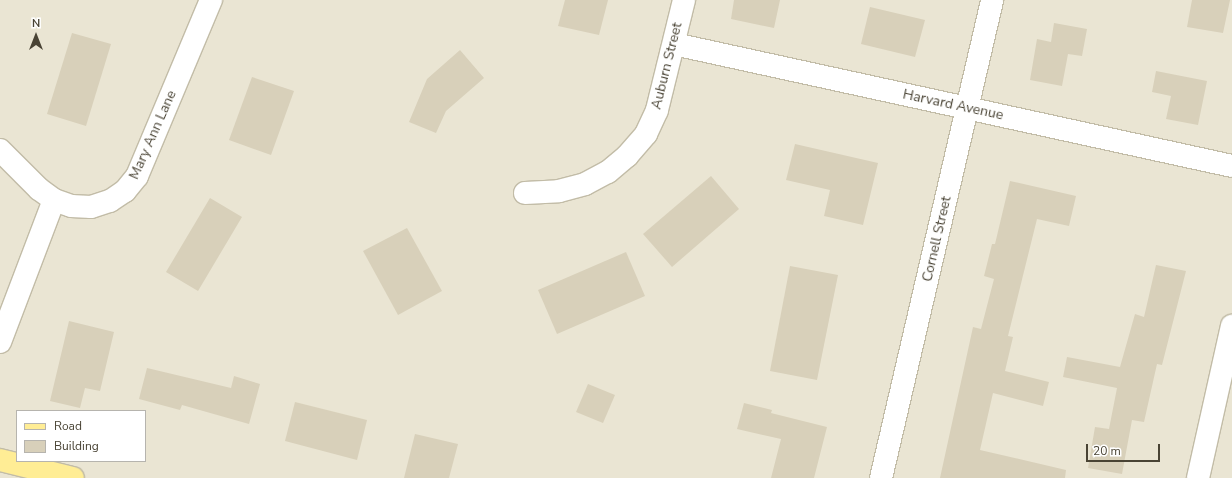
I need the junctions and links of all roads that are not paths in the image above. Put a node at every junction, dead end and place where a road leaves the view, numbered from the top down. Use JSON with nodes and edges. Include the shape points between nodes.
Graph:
{"nodes":[{"id":1,"x":211,"y":0,"type":"edge"},
{"id":2,"x":684,"y":0,"type":"edge"},
{"id":3,"x":992,"y":0,"type":"edge"},
{"id":4,"x":674,"y":44,"type":"junction"},
{"id":5,"x":967,"y":108,"type":"junction"},
{"id":6,"x":0,"y":150,"type":"edge"},
{"id":7,"x":1232,"y":166,"type":"edge"},
{"id":8,"x":525,"y":193,"type":"dead end"},
{"id":9,"x":54,"y":200,"type":"junction"},
{"id":10,"x":1232,"y":326,"type":"edge"},
{"id":11,"x":0,"y":342,"type":"edge"},
{"id":12,"x":0,"y":460,"type":"edge"},
{"id":13,"x":73,"y":478,"type":"edge"},
{"id":14,"x":881,"y":478,"type":"edge"},
{"id":15,"x":1198,"y":478,"type":"edge"}],
"edges":[{"from":1,"to":9,"type":"street","name":"Mary Ann Lane","via":[[137,176],[125,191],[110,201],[91,207],[71,206]]},
{"from":2,"to":4,"type":"street","name":"Auburn Street"},
{"from":3,"to":5,"type":"street","name":"Cornell Street"},
{"from":4,"to":5,"type":"street","name":"Harvard Avenue"},
{"from":4,"to":8,"type":"street","name":"Auburn Street","via":[[657,110],[646,134],[627,156],[608,172],[585,184],[559,191]]},
{"from":5,"to":7,"type":"street","name":"Harvard Avenue"},
{"from":5,"to":14,"type":"street","name":"Cornell Street"},
{"from":6,"to":9,"type":"street","name":"Mary Ann Lane","via":[[39,189]]},
{"from":9,"to":11,"type":"street"},
{"from":10,"to":15,"type":"street"},
{"from":12,"to":13,"type":"main road"}]}
